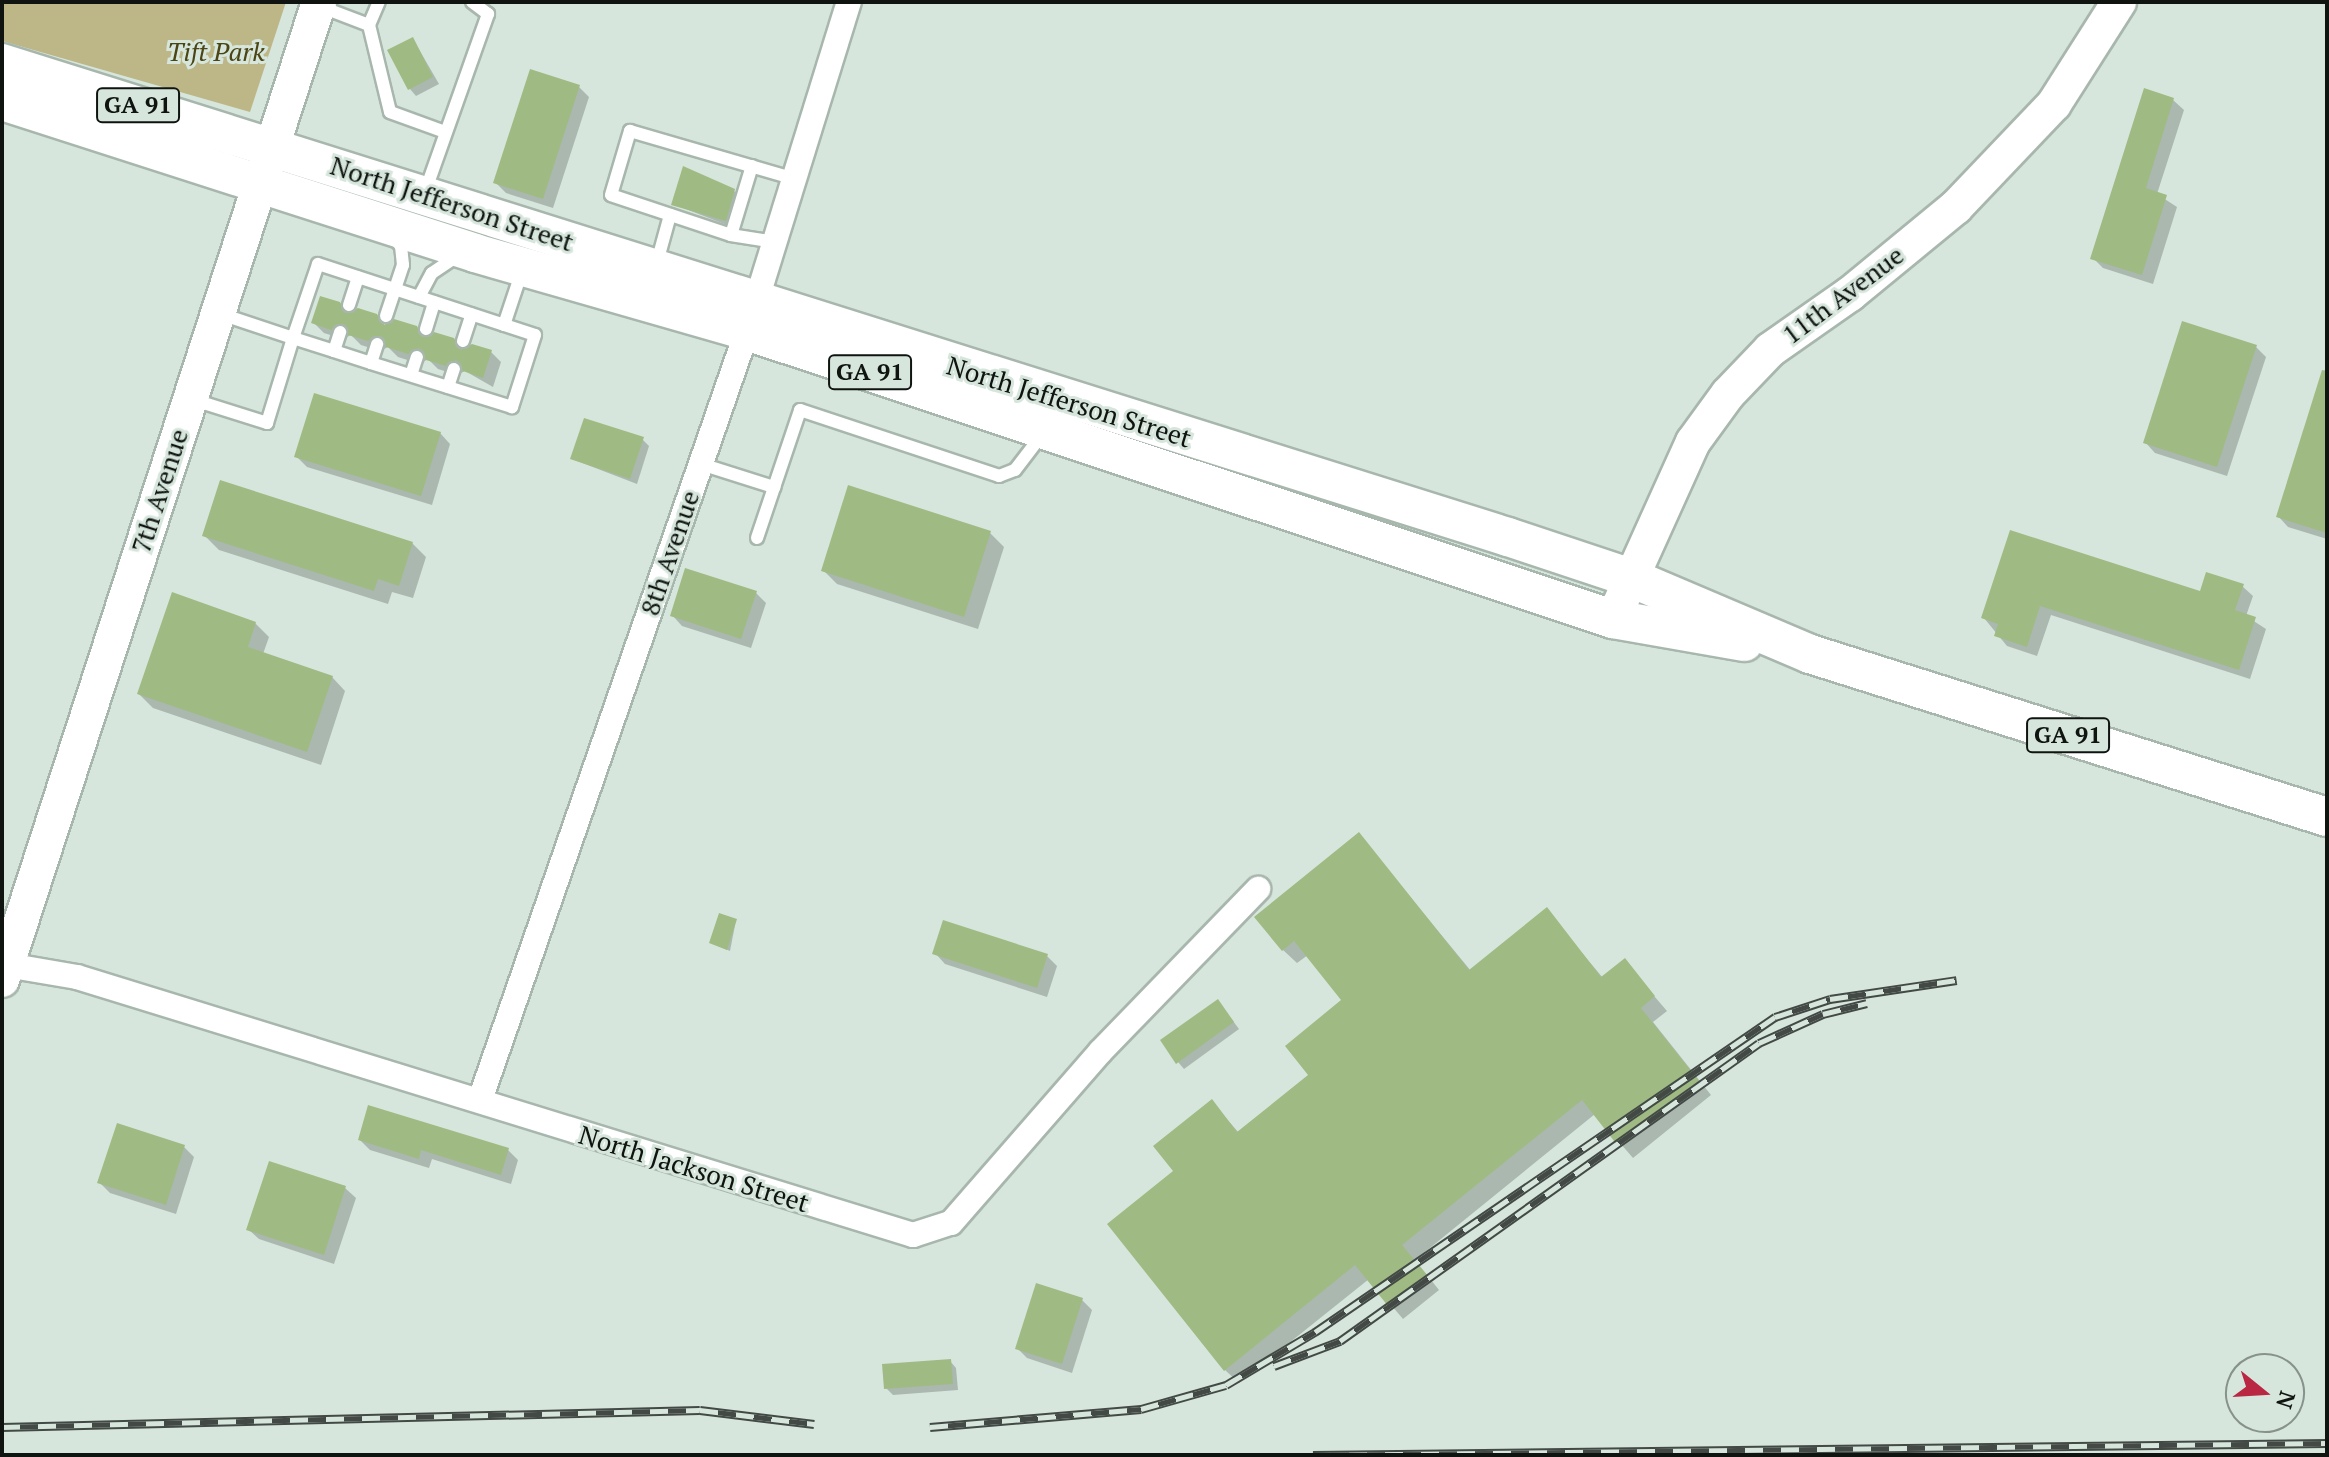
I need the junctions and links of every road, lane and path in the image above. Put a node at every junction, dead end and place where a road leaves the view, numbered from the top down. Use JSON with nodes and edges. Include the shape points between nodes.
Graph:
{"nodes":[{"id":1,"x":379,"y":2,"type":"edge"},
{"id":2,"x":472,"y":2,"type":"edge"},
{"id":3,"x":849,"y":2,"type":"edge"},
{"id":4,"x":2119,"y":2,"type":"edge"},
{"id":5,"x":318,"y":4,"type":"edge"},
{"id":6,"x":369,"y":25,"type":"junction"},
{"id":7,"x":2,"y":63,"type":"edge"},
{"id":8,"x":2,"y":101,"type":"edge"},
{"id":9,"x":445,"y":132,"type":"junction"},
{"id":10,"x":275,"y":146,"type":"junction"},
{"id":11,"x":752,"y":166,"type":"junction"},
{"id":12,"x":795,"y":179,"type":"junction"},
{"id":13,"x":259,"y":185,"type":"junction"},
{"id":14,"x":424,"y":195,"type":"junction"},
{"id":15,"x":670,"y":215,"type":"junction"},
{"id":16,"x":380,"y":224,"type":"junction"},
{"id":17,"x":731,"y":235,"type":"junction"},
{"id":18,"x":775,"y":242,"type":"junction"},
{"id":19,"x":475,"y":253,"type":"junction"},
{"id":20,"x":523,"y":268,"type":"junction"},
{"id":21,"x":655,"y":270,"type":"junction"},
{"id":22,"x":358,"y":277,"type":"junction"},
{"id":23,"x":395,"y":289,"type":"junction"},
{"id":24,"x":419,"y":297,"type":"junction"},
{"id":25,"x":434,"y":302,"type":"junction"},
{"id":26,"x":349,"y":305,"type":"dead end"},
{"id":27,"x":218,"y":313,"type":"junction"},
{"id":28,"x":472,"y":314,"type":"junction"},
{"id":29,"x":386,"y":316,"type":"dead end"},
{"id":30,"x":751,"y":318,"type":"junction"},
{"id":31,"x":504,"y":325,"type":"junction"},
{"id":32,"x":426,"y":329,"type":"dead end"},
{"id":33,"x":340,"y":332,"type":"dead end"},
{"id":34,"x":293,"y":338,"type":"junction"},
{"id":35,"x":463,"y":341,"type":"dead end"},
{"id":36,"x":377,"y":344,"type":"dead end"},
{"id":37,"x":334,"y":351,"type":"junction"},
{"id":38,"x":417,"y":357,"type":"dead end"},
{"id":39,"x":371,"y":363,"type":"junction"},
{"id":40,"x":454,"y":369,"type":"dead end"},
{"id":41,"x":411,"y":375,"type":"junction"},
{"id":42,"x":448,"y":387,"type":"junction"},
{"id":43,"x":190,"y":399,"type":"junction"},
{"id":44,"x":1046,"y":430,"type":"junction"},
{"id":45,"x":701,"y":464,"type":"junction"},
{"id":46,"x":774,"y":487,"type":"junction"},
{"id":47,"x":757,"y":538,"type":"dead end"},
{"id":48,"x":1631,"y":578,"type":"junction"},
{"id":49,"x":1613,"y":619,"type":"junction"},
{"id":50,"x":1810,"y":654,"type":"junction"},
{"id":51,"x":2327,"y":817,"type":"edge"},
{"id":52,"x":1258,"y":889,"type":"dead end"},
{"id":53,"x":4,"y":970,"type":"edge"},
{"id":54,"x":480,"y":1100,"type":"junction"}],
"edges":[{"from":1,"to":6,"type":"lane"},
{"from":2,"to":9,"type":"lane","via":[[488,14]]},
{"from":3,"to":12,"type":"street","name":"8th Avenue"},
{"from":4,"to":48,"type":"street","name":"11th Avenue","via":[[2054,104],[1956,207],[1850,294],[1770,350],[1728,394],[1693,442]]},
{"from":5,"to":6,"type":"lane"},
{"from":5,"to":10,"type":"street","name":"7th Avenue"},
{"from":6,"to":9,"type":"lane","via":[[390,112]]},
{"from":7,"to":10,"type":"main road","name":"North Jefferson Street","number":"GA 91"},
{"from":8,"to":13,"type":"main road","name":"North Jefferson Street","number":"GA 91"},
{"from":9,"to":14,"type":"lane"},
{"from":10,"to":13,"type":"street","name":"7th Avenue"},
{"from":10,"to":14,"type":"main road","name":"North Jefferson Street","number":"GA 91"},
{"from":11,"to":12,"type":"lane"},
{"from":11,"to":15,"type":"lane","via":[[630,131],[611,195]]},
{"from":11,"to":17,"type":"lane"},
{"from":12,"to":18,"type":"street","name":"8th Avenue"},
{"from":13,"to":16,"type":"main road","name":"North Jefferson Street","number":"GA 91"},
{"from":13,"to":27,"type":"street","name":"7th Avenue"},
{"from":14,"to":21,"type":"main road","name":"North Jefferson Street","number":"GA 91"},
{"from":15,"to":17,"type":"lane"},
{"from":15,"to":21,"type":"lane"},
{"from":16,"to":19,"type":"main road","name":"North Jefferson Street","number":"GA 91"},
{"from":16,"to":23,"type":"lane","via":[[401,246]]},
{"from":17,"to":18,"type":"lane"},
{"from":18,"to":30,"type":"street","name":"8th Avenue"},
{"from":19,"to":20,"type":"main road","name":"North Jefferson Street","number":"GA 91"},
{"from":19,"to":24,"type":"lane","via":[[451,258],[432,273]]},
{"from":20,"to":30,"type":"main road","name":"North Jefferson Street","number":"GA 91"},
{"from":20,"to":31,"type":"lane"},
{"from":21,"to":30,"type":"main road","name":"North Jefferson Street","number":"GA 91"},
{"from":22,"to":23,"type":"lane"},
{"from":22,"to":26,"type":"lane"},
{"from":22,"to":34,"type":"lane","via":[[318,264]]},
{"from":23,"to":24,"type":"lane"},
{"from":23,"to":29,"type":"lane"},
{"from":24,"to":25,"type":"lane"},
{"from":25,"to":28,"type":"lane"},
{"from":25,"to":32,"type":"lane"},
{"from":27,"to":34,"type":"lane"},
{"from":27,"to":43,"type":"street","name":"7th Avenue"},
{"from":28,"to":31,"type":"lane"},
{"from":28,"to":35,"type":"lane"},
{"from":30,"to":44,"type":"main road","name":"North Jefferson Street","number":"GA 91"},
{"from":30,"to":45,"type":"street","name":"8th Avenue"},
{"from":30,"to":48,"type":"main road","name":"North Jefferson Street","number":"GA 91"},
{"from":31,"to":42,"type":"lane","via":[[535,335],[512,407]]},
{"from":33,"to":37,"type":"lane"},
{"from":34,"to":37,"type":"lane"},
{"from":34,"to":43,"type":"lane","via":[[267,423]]},
{"from":36,"to":39,"type":"lane"},
{"from":37,"to":39,"type":"lane"},
{"from":38,"to":41,"type":"lane"},
{"from":39,"to":41,"type":"lane"},
{"from":40,"to":42,"type":"lane"},
{"from":41,"to":42,"type":"lane"},
{"from":43,"to":53,"type":"street","name":"7th Avenue"},
{"from":44,"to":46,"type":"lane","via":[[1015,470],[999,476],[800,410]]},
{"from":44,"to":49,"type":"main road","name":"North Jefferson Street","number":"GA 91"},
{"from":45,"to":46,"type":"lane"},
{"from":45,"to":54,"type":"street","name":"8th Avenue"},
{"from":46,"to":47,"type":"lane"},
{"from":48,"to":49,"type":"street","name":"11th Avenue"},
{"from":48,"to":50,"type":"main road","name":"North Jefferson Street","number":"GA 91"},
{"from":49,"to":50,"type":"main road","name":"North Jefferson Street","number":"GA 91"},
{"from":50,"to":51,"type":"main road","name":"North Jefferson Street","number":"GA 91"},
{"from":52,"to":54,"type":"street","name":"North Jackson Street","via":[[1101,1051],[951,1223],[913,1235]]},
{"from":53,"to":54,"type":"street","name":"North Jackson Street","via":[[77,977]]}]}
